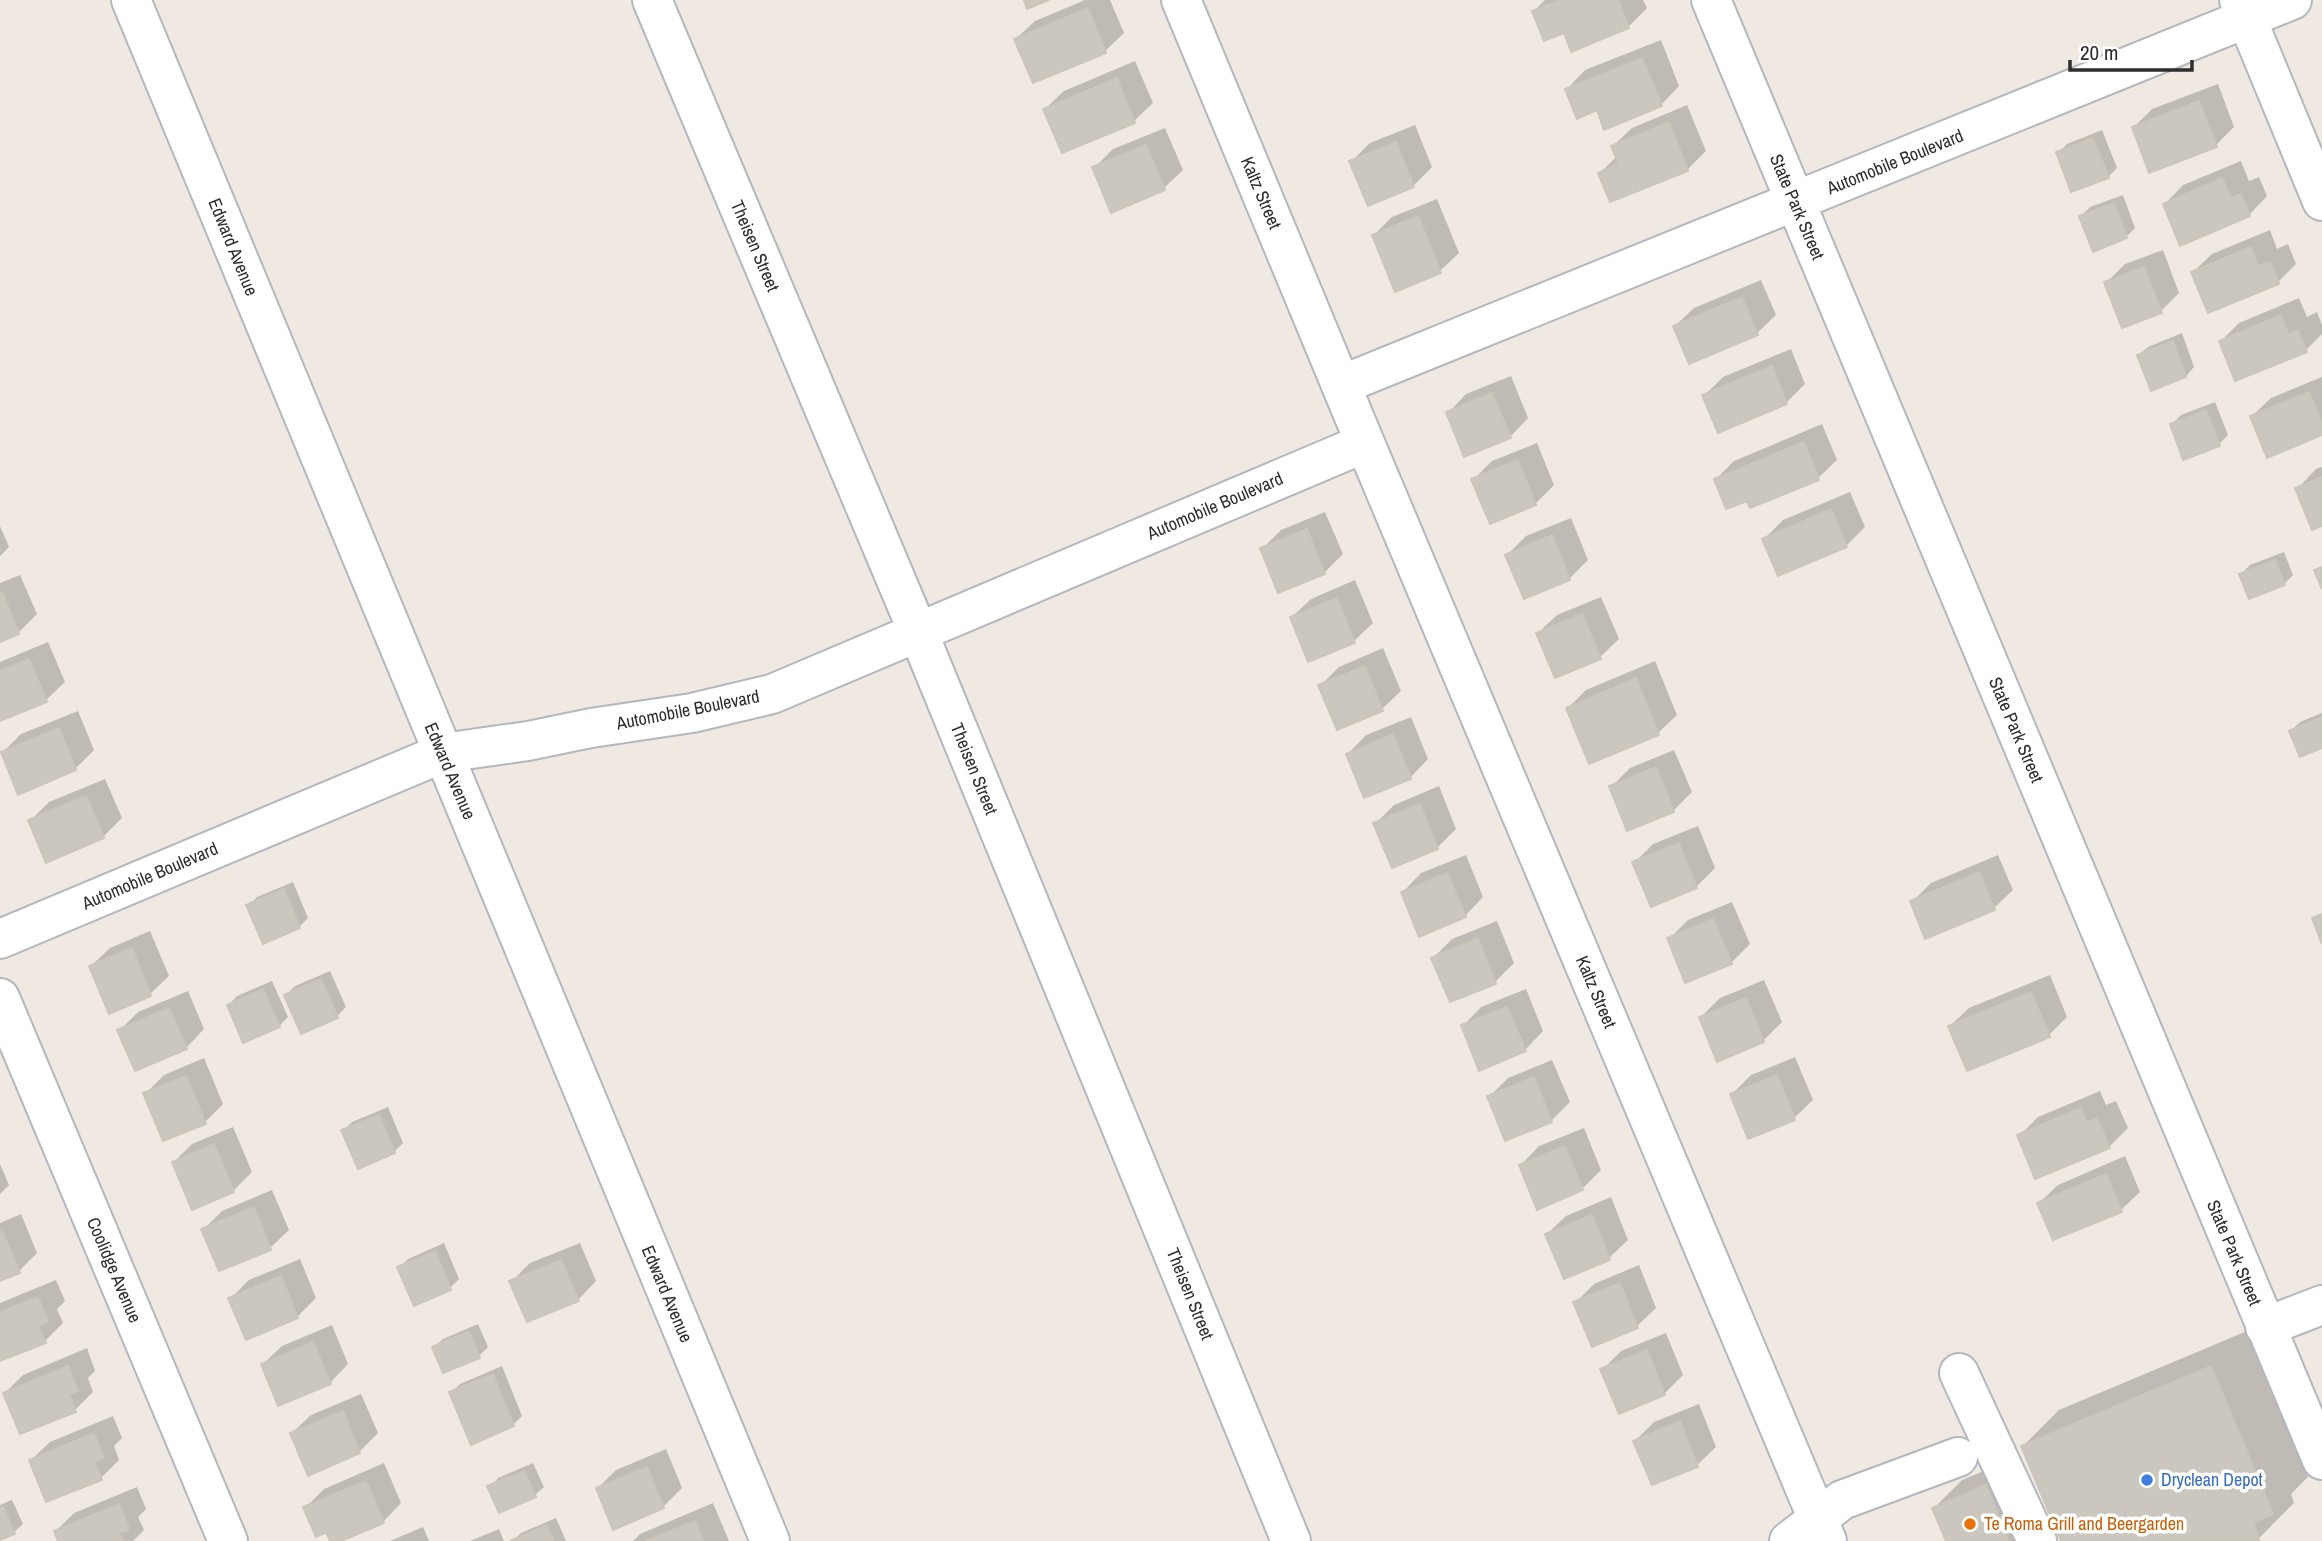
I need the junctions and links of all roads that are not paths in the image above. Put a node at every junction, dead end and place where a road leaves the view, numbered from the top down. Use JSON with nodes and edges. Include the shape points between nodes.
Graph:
{"nodes":[{"id":1,"x":131,"y":0,"type":"edge"},
{"id":2,"x":652,"y":0,"type":"edge"},
{"id":3,"x":1181,"y":0,"type":"edge"},
{"id":4,"x":1711,"y":0,"type":"edge"},
{"id":5,"x":2292,"y":0,"type":"edge"},
{"id":6,"x":2243,"y":9,"type":"edge"},
{"id":7,"x":2322,"y":201,"type":"edge"},
{"id":8,"x":1795,"y":202,"type":"junction"},
{"id":9,"x":1341,"y":385,"type":"junction"},
{"id":10,"x":1365,"y":443,"type":"junction"},
{"id":11,"x":918,"y":632,"type":"junction"},
{"id":12,"x":443,"y":753,"type":"junction"},
{"id":13,"x":0,"y":939,"type":"edge"},
{"id":14,"x":0,"y":998,"type":"edge"},
{"id":15,"x":2322,"y":1305,"type":"edge"},
{"id":16,"x":2265,"y":1327,"type":"junction"},
{"id":17,"x":1959,"y":1373,"type":"dead end"},
{"id":18,"x":1958,"y":1457,"type":"dead end"},
{"id":19,"x":2322,"y":1460,"type":"edge"},
{"id":20,"x":1812,"y":1534,"type":"edge"},
{"id":21,"x":228,"y":1541,"type":"edge"},
{"id":22,"x":770,"y":1541,"type":"edge"},
{"id":23,"x":1291,"y":1541,"type":"edge"},
{"id":24,"x":2037,"y":1541,"type":"edge"}],
"edges":[{"from":1,"to":12,"type":"street","name":"Edward Avenue"},
{"from":2,"to":11,"type":"street","name":"Theisen Street"},
{"from":3,"to":9,"type":"street","name":"Kaltz Street"},
{"from":4,"to":8,"type":"street","name":"State Park Street"},
{"from":5,"to":6,"type":"street","name":"Automobile Boulevard"},
{"from":6,"to":7,"type":"street"},
{"from":6,"to":8,"type":"street","name":"Automobile Boulevard"},
{"from":8,"to":9,"type":"street","name":"Automobile Boulevard"},
{"from":8,"to":16,"type":"street","name":"State Park Street"},
{"from":9,"to":10,"type":"street","name":"Kaltz Street"},
{"from":10,"to":11,"type":"street","name":"Automobile Boulevard"},
{"from":10,"to":20,"type":"street","name":"Kaltz Street"},
{"from":11,"to":12,"type":"street","name":"Automobile Boulevard","via":[[772,694],[692,713]]},
{"from":11,"to":23,"type":"street","name":"Theisen Street"},
{"from":12,"to":13,"type":"street","name":"Automobile Boulevard"},
{"from":12,"to":22,"type":"street","name":"Edward Avenue"},
{"from":14,"to":21,"type":"street","name":"Coolidge Avenue"},
{"from":15,"to":16,"type":"street"},
{"from":16,"to":19,"type":"street","name":"State Park Street"},
{"from":17,"to":24,"type":"street"},
{"from":18,"to":20,"type":"street","via":[[1842,1500]]}]}
